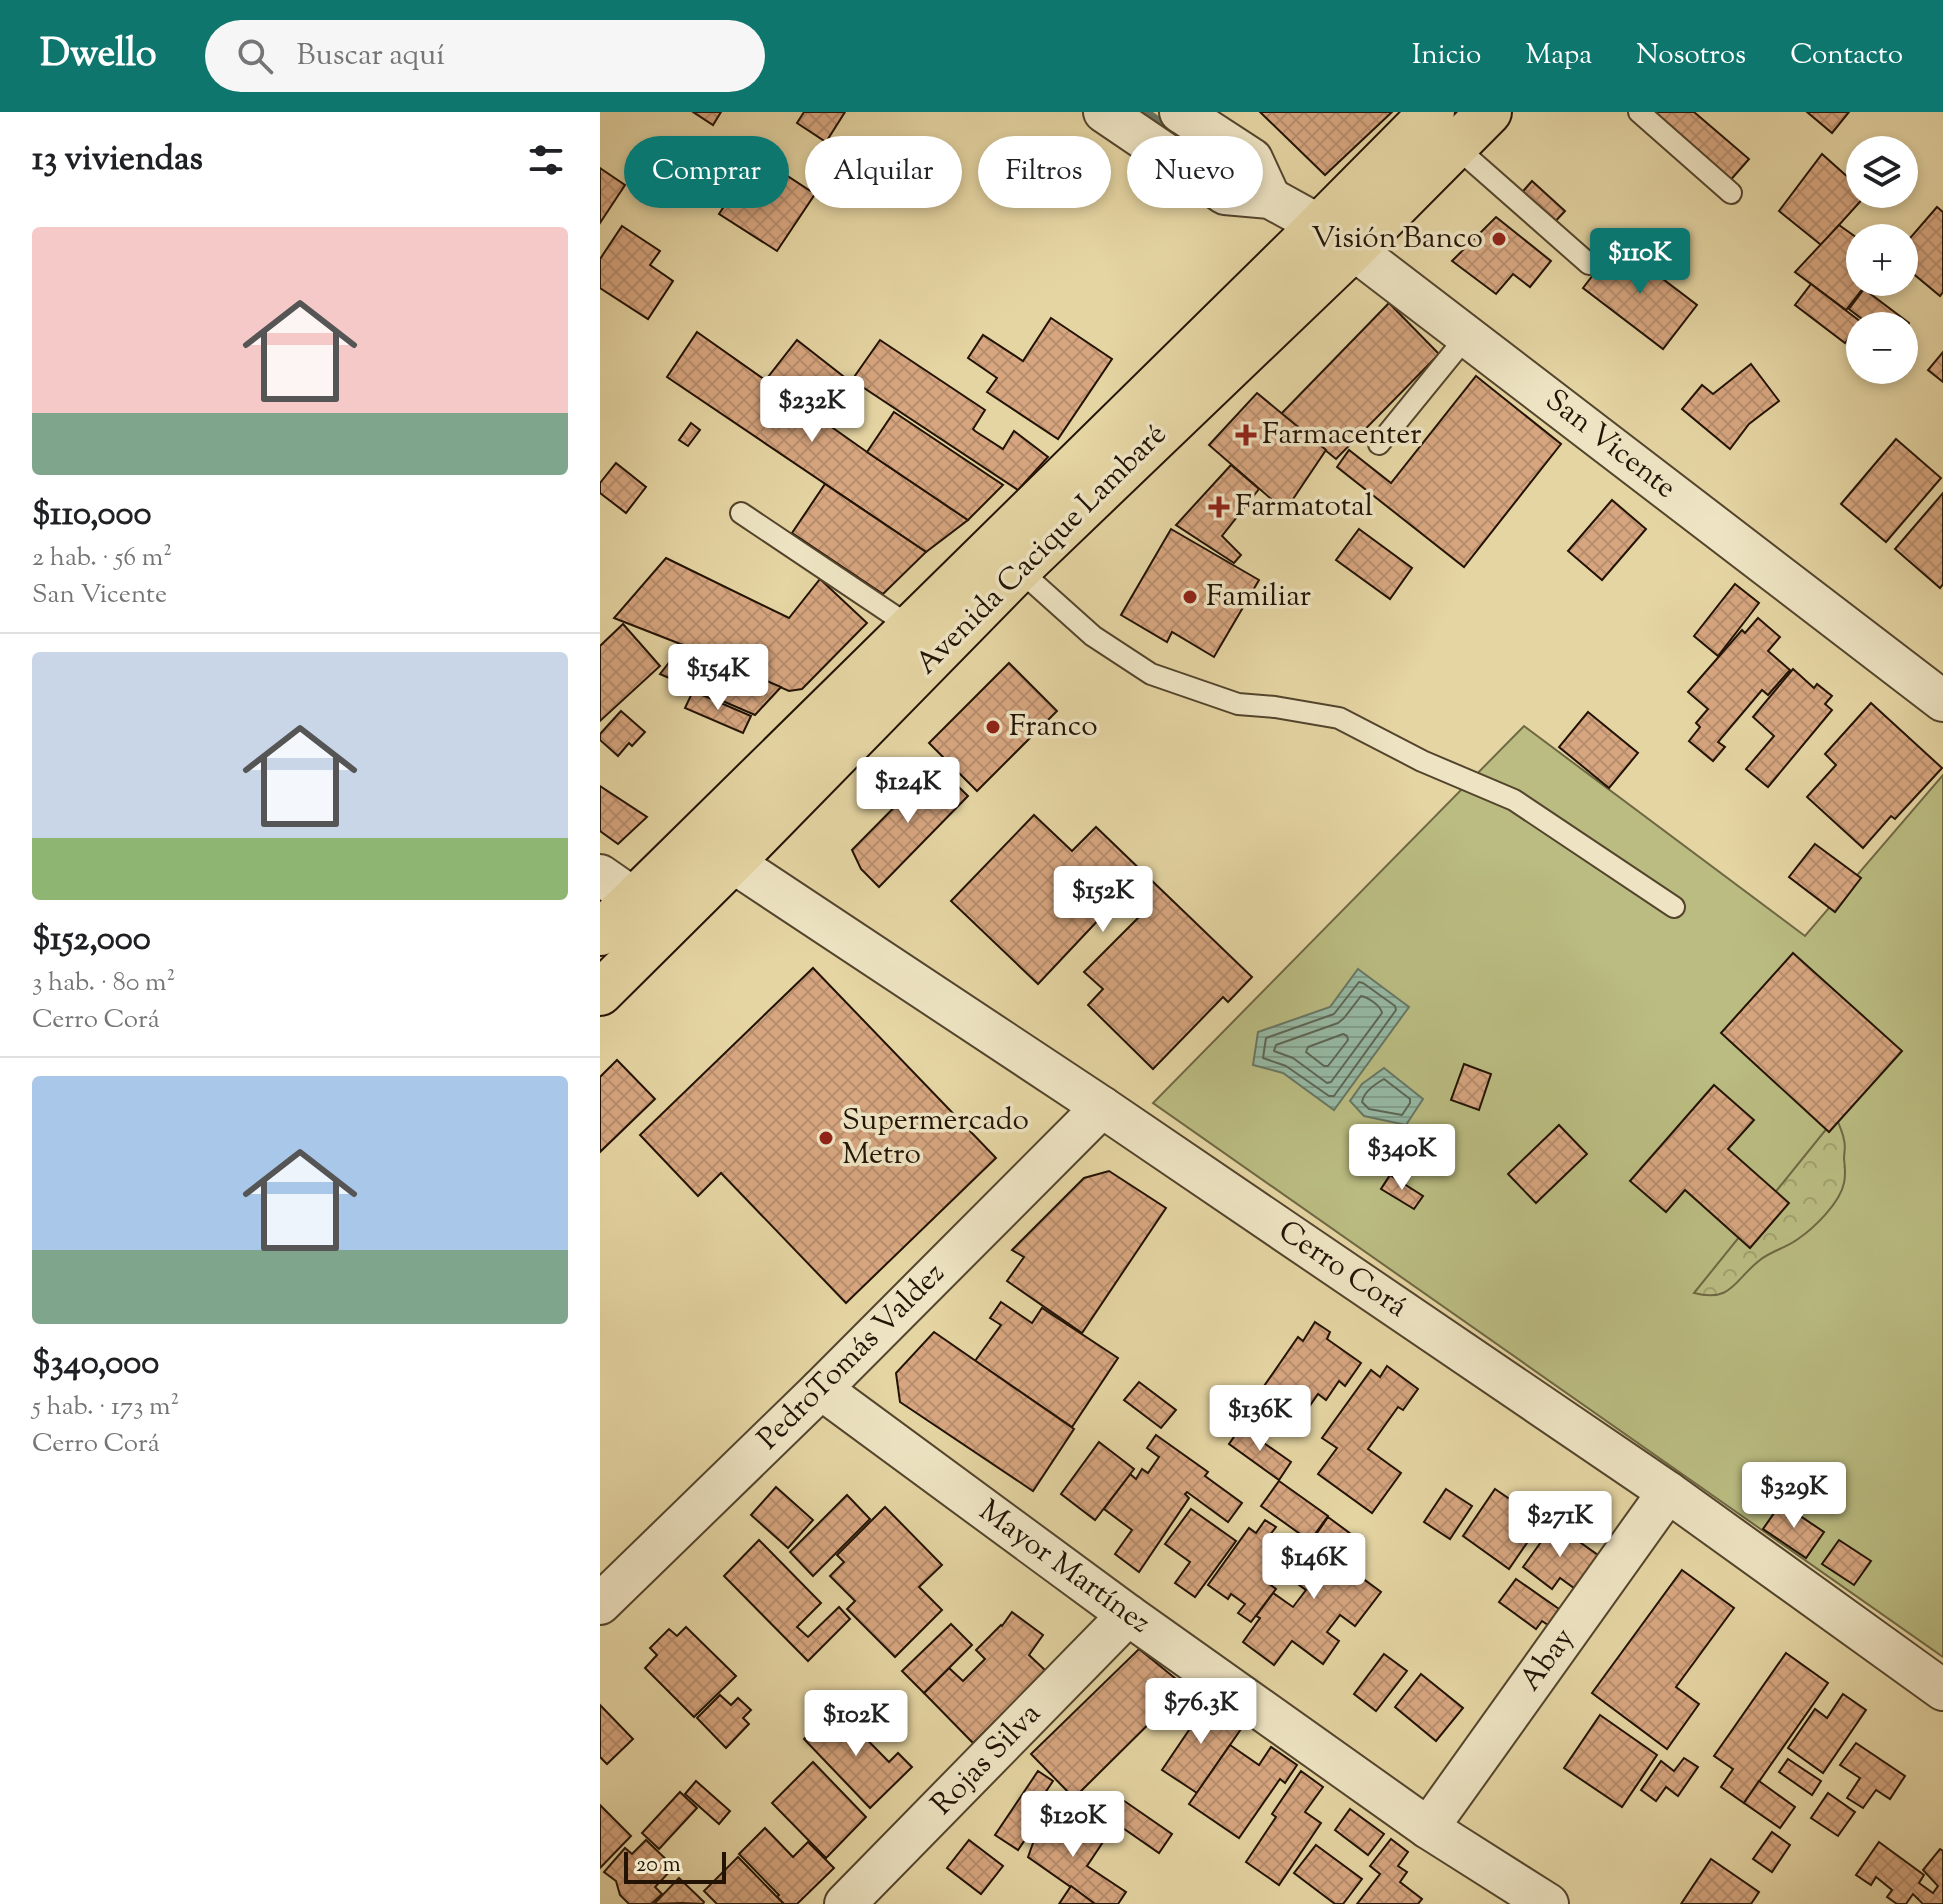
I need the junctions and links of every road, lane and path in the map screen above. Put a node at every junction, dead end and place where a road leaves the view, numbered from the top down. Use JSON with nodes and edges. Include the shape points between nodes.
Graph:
{"nodes":[{"id":1,"x":1104,"y":112,"type":"edge"},
{"id":2,"x":1180,"y":112,"type":"edge"},
{"id":3,"x":1489,"y":112,"type":"edge"},
{"id":4,"x":1639,"y":112,"type":"edge"},
{"id":5,"x":1443,"y":129,"type":"edge"},
{"id":6,"x":1731,"y":193,"type":"dead end"},
{"id":7,"x":1270,"y":198,"type":"junction"},
{"id":8,"x":1336,"y":237,"type":"junction"},
{"id":9,"x":1589,"y":264,"type":"dead end"},
{"id":10,"x":1467,"y":336,"type":"junction"},
{"id":11,"x":1379,"y":444,"type":"dead end"},
{"id":12,"x":741,"y":513,"type":"dead end"},
{"id":13,"x":1006,"y":558,"type":"junction"},
{"id":14,"x":911,"y":627,"type":"junction"},
{"id":15,"x":1943,"y":701,"type":"edge"},
{"id":16,"x":696,"y":838,"type":"junction"},
{"id":17,"x":733,"y":861,"type":"junction"},
{"id":18,"x":617,"y":887,"type":"edge"},
{"id":19,"x":1674,"y":907,"type":"dead end"},
{"id":20,"x":670,"y":924,"type":"junction"},
{"id":21,"x":600,"y":933,"type":"edge"},
{"id":22,"x":600,"y":993,"type":"edge"},
{"id":23,"x":1102,"y":1107,"type":"junction"},
{"id":24,"x":821,"y":1389,"type":"junction"},
{"id":25,"x":1668,"y":1492,"type":"junction"},
{"id":26,"x":600,"y":1604,"type":"edge"},
{"id":27,"x":1128,"y":1615,"type":"junction"},
{"id":28,"x":1943,"y":1690,"type":"edge"},
{"id":29,"x":1428,"y":1828,"type":"junction"},
{"id":30,"x":859,"y":1900,"type":"edge"},
{"id":31,"x":1548,"y":1904,"type":"edge"}],
"edges":[{"from":1,"to":7,"type":"street","name":"San Vicente","via":[[1225,194]]},
{"from":2,"to":7,"type":"street","via":[[1252,159]]},
{"from":3,"to":5,"type":"main road","name":"Avenida Cacique Lambaré"},
{"from":4,"to":6,"type":"lane"},
{"from":5,"to":8,"type":"main road","name":"Avenida Cacique Lambaré"},
{"from":5,"to":9,"type":"lane"},
{"from":7,"to":8,"type":"street","name":"San Vicente"},
{"from":8,"to":10,"type":"street","name":"San Vicente"},
{"from":8,"to":13,"type":"main road","name":"Avenida Cacique Lambaré"},
{"from":10,"to":11,"type":"lane"},
{"from":10,"to":15,"type":"street","name":"San Vicente"},
{"from":12,"to":14,"type":"lane"},
{"from":13,"to":14,"type":"main road","name":"Avenida Cacique Lambaré"},
{"from":13,"to":17,"type":"main road","name":"Avenida Cacique Lambaré"},
{"from":13,"to":19,"type":"lane","via":[[1093,636],[1151,674],[1238,704],[1339,718],[1514,800]]},
{"from":14,"to":16,"type":"main road","name":"Avenida Cacique Lambaré"},
{"from":16,"to":17,"type":"street","name":"Cerro Corá"},
{"from":16,"to":18,"type":"main road","name":"Avenida Cacique Lambaré"},
{"from":17,"to":20,"type":"main road","name":"Avenida Cacique Lambaré"},
{"from":17,"to":23,"type":"street","name":"Cerro Corá"},
{"from":18,"to":20,"type":"street"},
{"from":18,"to":21,"type":"main road","name":"Avenida Cacique Lambaré"},
{"from":20,"to":22,"type":"main road","name":"Avenida Cacique Lambaré"},
{"from":23,"to":24,"type":"street","name":"PedroTomás Valdez"},
{"from":23,"to":25,"type":"street","name":"Cerro Corá"},
{"from":24,"to":26,"type":"street","name":"PedroTomás Valdez"},
{"from":24,"to":27,"type":"street","name":"Mayor Martínez"},
{"from":25,"to":28,"type":"street","name":"Cerro Corá"},
{"from":25,"to":29,"type":"street","name":"Abay"},
{"from":27,"to":29,"type":"street","name":"Mayor Martínez"},
{"from":27,"to":30,"type":"street","name":"Rojas Silva"},
{"from":29,"to":31,"type":"street","name":"Mayor Martínez"}]}
